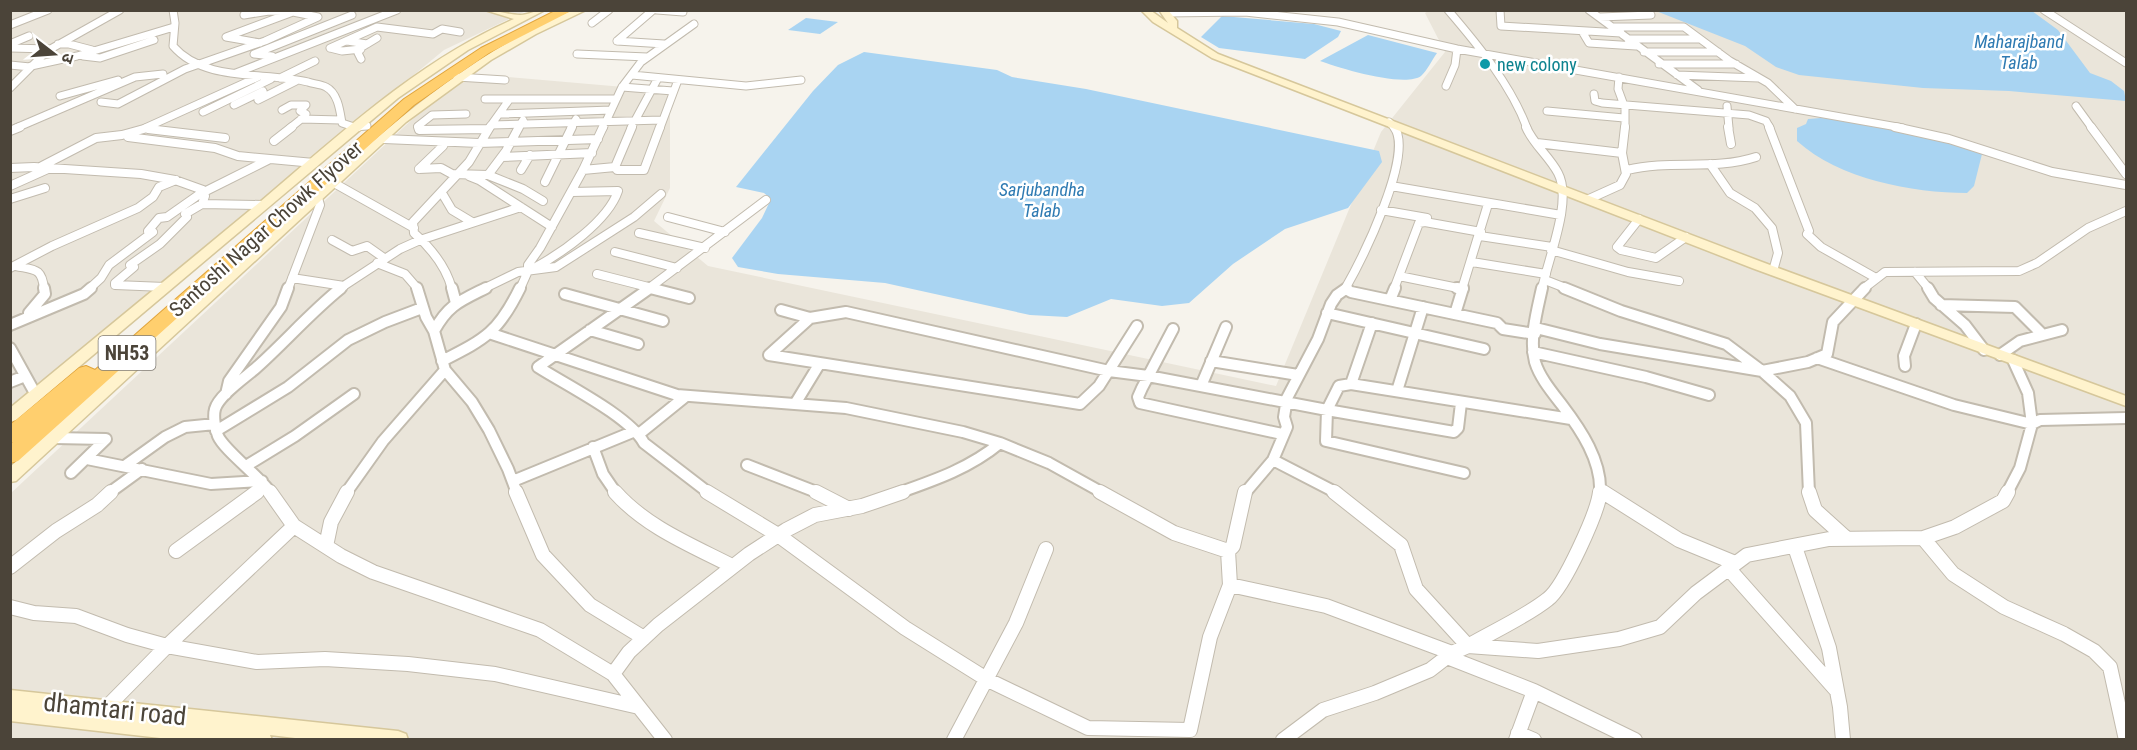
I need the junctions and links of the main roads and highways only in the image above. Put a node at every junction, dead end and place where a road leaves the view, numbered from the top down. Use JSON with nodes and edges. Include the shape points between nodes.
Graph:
{"nodes":[{"id":1,"x":553,"y":10,"type":"edge"},
{"id":2,"x":568,"y":10,"type":"edge"},
{"id":3,"x":236,"y":249,"type":"junction"},
{"id":4,"x":10,"y":436,"type":"edge"},
{"id":5,"x":10,"y":456,"type":"edge"}],
"edges":[{"from":1,"to":3,"type":"highway","name":"Santoshi Nagar Chowk Flyover","number":"NH53","via":[[462,54],[361,127]]},
{"from":2,"to":3,"type":"highway","name":"Santoshi Nagar Chowk Flyover","number":"NH53","via":[[486,49],[434,83],[395,121]]},
{"from":3,"to":4,"type":"highway","name":"Santoshi Nagar Chowk Flyover","number":"NH53"},
{"from":3,"to":5,"type":"highway","name":"Santoshi Nagar Chowk Flyover","number":"NH53"}]}
